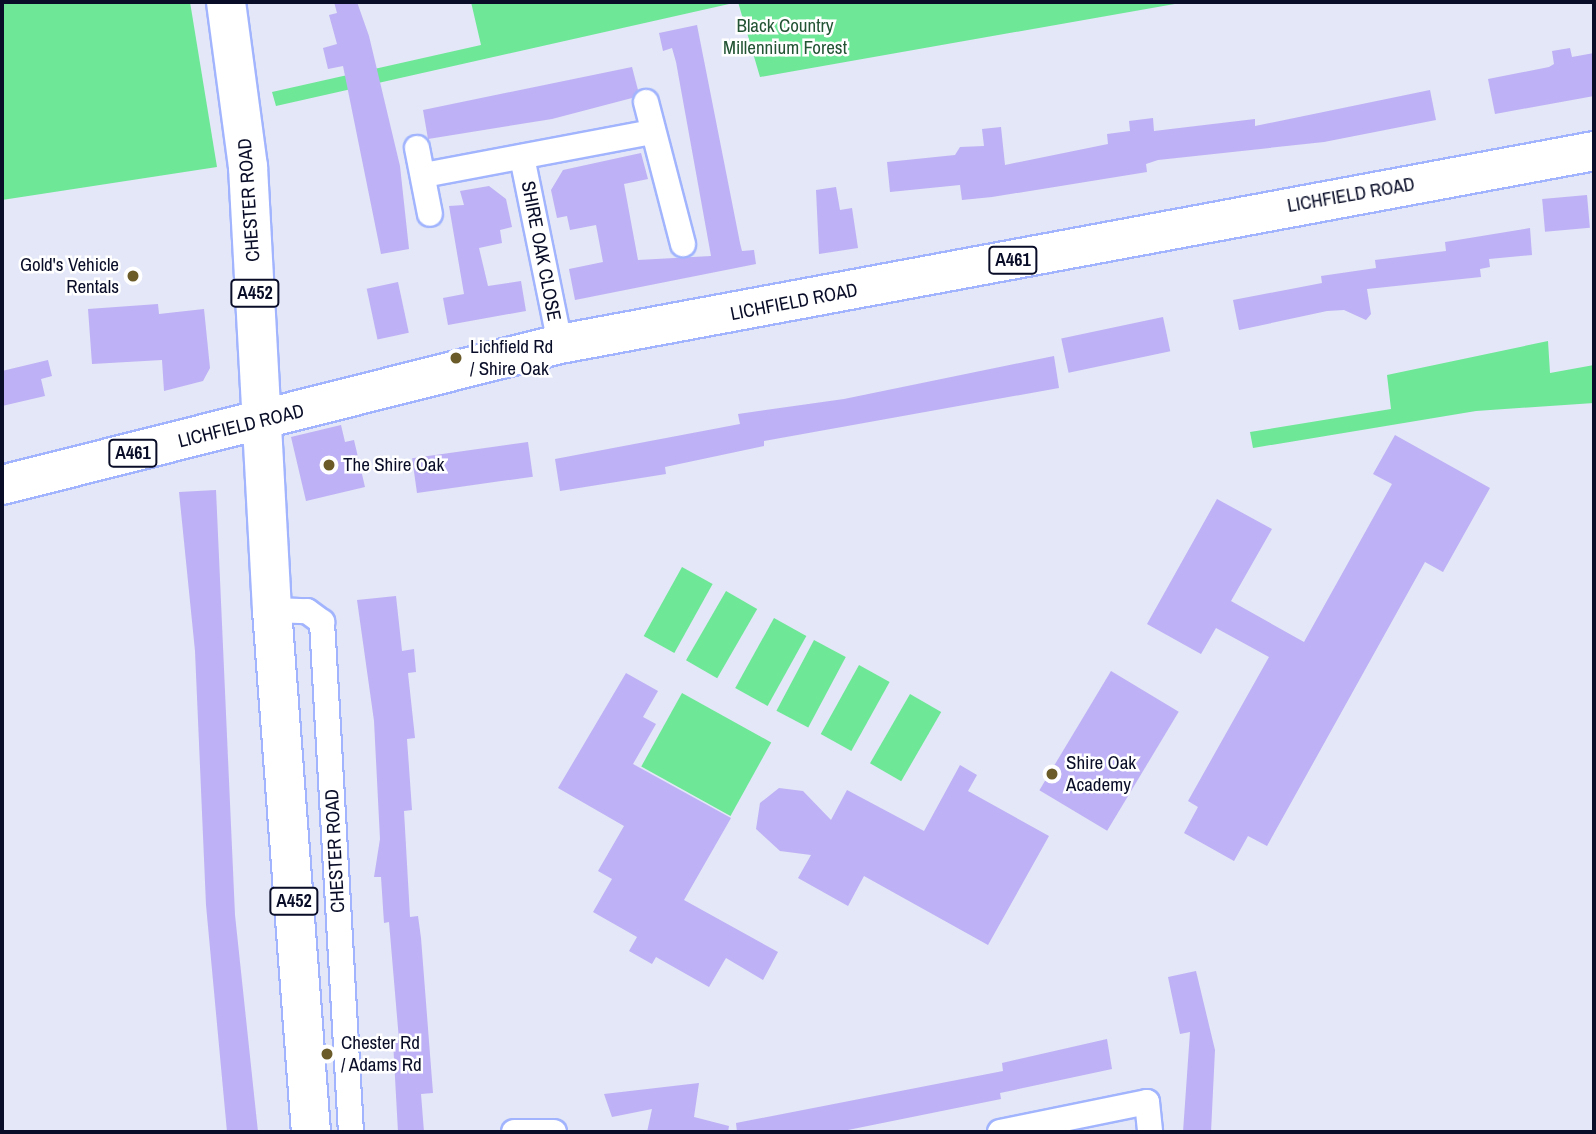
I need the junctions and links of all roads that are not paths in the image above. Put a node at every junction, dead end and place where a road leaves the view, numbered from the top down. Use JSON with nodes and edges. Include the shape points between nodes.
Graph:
{"nodes":[{"id":1,"x":226,"y":2,"type":"edge"},
{"id":2,"x":646,"y":102,"type":"dead end"},
{"id":3,"x":652,"y":132,"type":"junction"},
{"id":4,"x":417,"y":148,"type":"dead end"},
{"id":5,"x":1594,"y":152,"type":"edge"},
{"id":6,"x":522,"y":157,"type":"junction"},
{"id":7,"x":424,"y":175,"type":"junction"},
{"id":8,"x":430,"y":214,"type":"dead end"},
{"id":9,"x":683,"y":244,"type":"dead end"},
{"id":10,"x":560,"y":344,"type":"junction"},
{"id":11,"x":264,"y":419,"type":"junction"},
{"id":12,"x":2,"y":485,"type":"edge"},
{"id":13,"x":272,"y":610,"type":"junction"},
{"id":14,"x":312,"y":1132,"type":"edge"},
{"id":15,"x":351,"y":1132,"type":"edge"},
{"id":16,"x":514,"y":1132,"type":"edge"},
{"id":17,"x":554,"y":1132,"type":"edge"},
{"id":18,"x":1000,"y":1132,"type":"edge"},
{"id":19,"x":1150,"y":1132,"type":"edge"}],
"edges":[{"from":1,"to":11,"type":"highway","name":"CHESTER ROAD","number":"A452","via":[[248,166]]},
{"from":2,"to":3,"type":"street"},
{"from":3,"to":6,"type":"street","name":"SHIRE OAK CLOSE"},
{"from":3,"to":9,"type":"street"},
{"from":4,"to":7,"type":"street"},
{"from":5,"to":10,"type":"highway","name":"LICHFIELD ROAD","number":"A461"},
{"from":6,"to":7,"type":"street","name":"SHIRE OAK CLOSE"},
{"from":6,"to":10,"type":"street","name":"SHIRE OAK CLOSE"},
{"from":7,"to":8,"type":"street"},
{"from":10,"to":11,"type":"highway","name":"LICHFIELD ROAD","number":"A461"},
{"from":11,"to":12,"type":"highway","name":"LICHFIELD ROAD","number":"A461"},
{"from":11,"to":13,"type":"highway","name":"CHESTER ROAD","number":"A452"},
{"from":13,"to":14,"type":"highway","name":"CHESTER ROAD","number":"A452"},
{"from":13,"to":15,"type":"street","name":"CHESTER ROAD","via":[[307,611],[322,622]]},
{"from":16,"to":17,"type":"street"},
{"from":18,"to":19,"type":"street","via":[[1147,1102]]}]}
